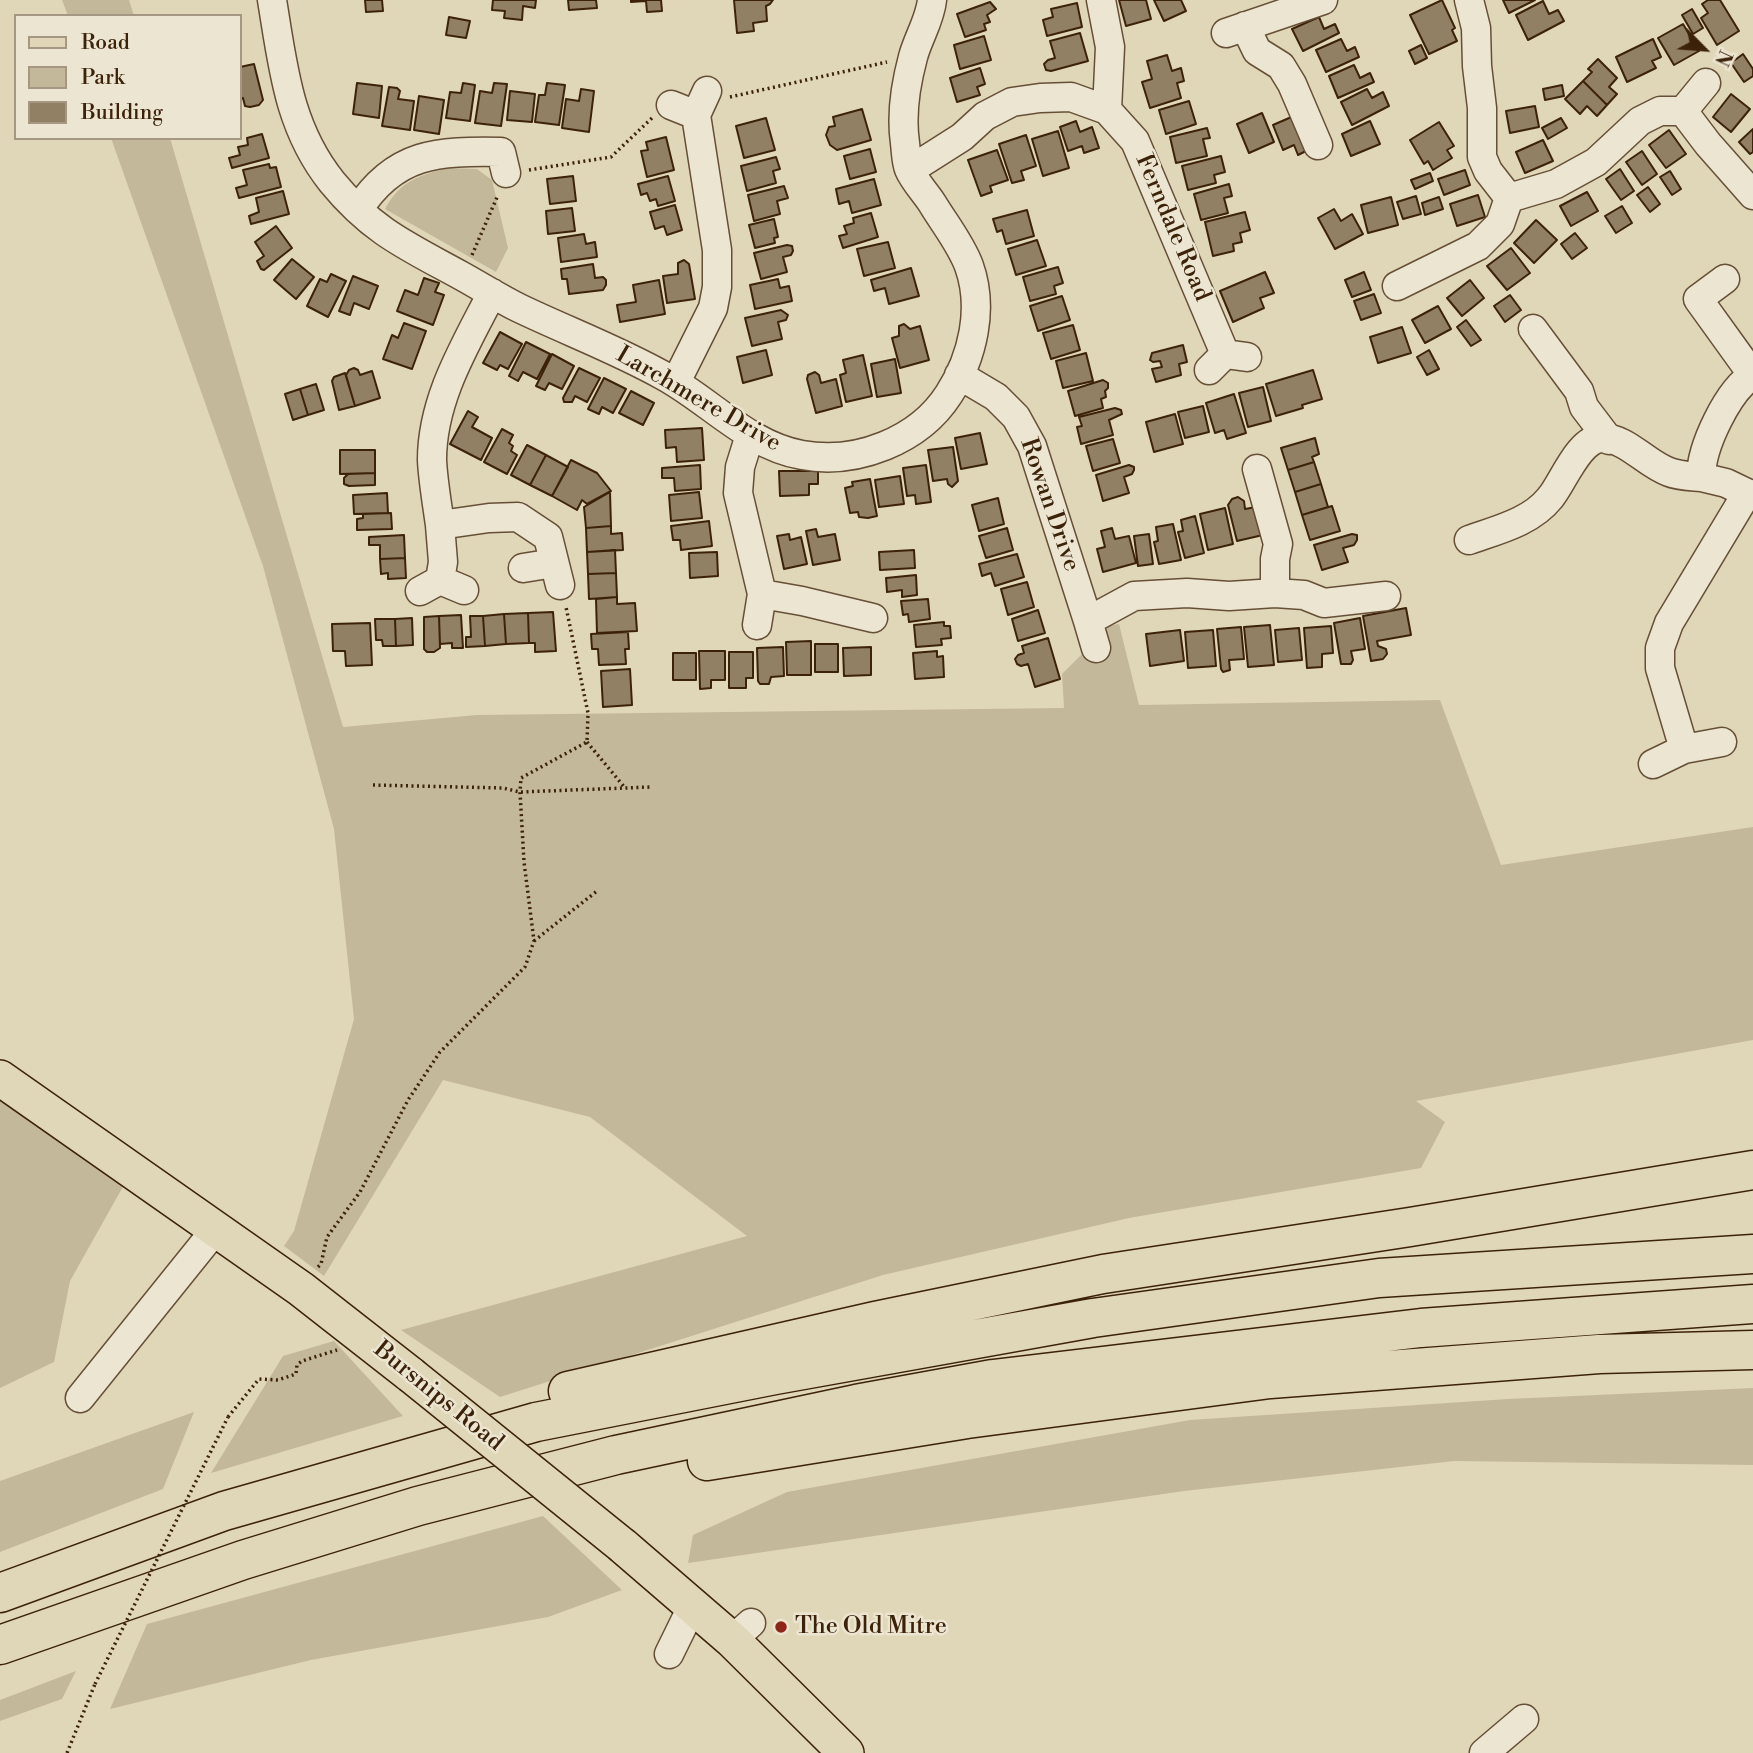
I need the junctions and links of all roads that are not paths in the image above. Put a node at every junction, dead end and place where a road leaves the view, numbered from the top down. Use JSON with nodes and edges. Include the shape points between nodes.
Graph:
{"nodes":[{"id":1,"x":272,"y":0,"type":"edge"},
{"id":2,"x":932,"y":0,"type":"edge"},
{"id":3,"x":1101,"y":0,"type":"edge"},
{"id":4,"x":1323,"y":0,"type":"edge"},
{"id":5,"x":1469,"y":0,"type":"edge"},
{"id":6,"x":1706,"y":83,"type":"dead end"},
{"id":7,"x":691,"y":104,"type":"road end"},
{"id":8,"x":1107,"y":110,"type":"junction"},
{"id":9,"x":1683,"y":111,"type":"junction"},
{"id":10,"x":1318,"y":145,"type":"dead end"},
{"id":11,"x":910,"y":170,"type":"junction"},
{"id":12,"x":506,"y":173,"type":"road end"},
{"id":13,"x":1753,"y":195,"type":"edge"},
{"id":14,"x":1509,"y":198,"type":"junction"},
{"id":15,"x":358,"y":210,"type":"junction"},
{"id":16,"x":1725,"y":279,"type":"dead end"},
{"id":17,"x":1397,"y":286,"type":"dead end"},
{"id":18,"x":492,"y":293,"type":"junction"},
{"id":19,"x":1533,"y":328,"type":"dead end"},
{"id":20,"x":1227,"y":360,"type":"dead end"},
{"id":21,"x":959,"y":375,"type":"junction"},
{"id":22,"x":1752,"y":375,"type":"edge"},
{"id":23,"x":676,"y":382,"type":"junction"},
{"id":24,"x":750,"y":435,"type":"junction"},
{"id":25,"x":1609,"y":440,"type":"junction"},
{"id":26,"x":1258,"y":469,"type":"dead end"},
{"id":27,"x":1701,"y":477,"type":"junction"},
{"id":28,"x":1750,"y":494,"type":"edge"},
{"id":29,"x":440,"y":524,"type":"junction"},
{"id":30,"x":1469,"y":540,"type":"dead end"},
{"id":31,"x":523,"y":568,"type":"dead end"},
{"id":32,"x":441,"y":587,"type":"dead end"},
{"id":33,"x":1275,"y":593,"type":"junction"},
{"id":34,"x":762,"y":594,"type":"junction"},
{"id":35,"x":1387,"y":596,"type":"dead end"},
{"id":36,"x":873,"y":618,"type":"dead end"},
{"id":37,"x":1088,"y":621,"type":"junction"},
{"id":38,"x":757,"y":625,"type":"dead end"},
{"id":39,"x":1096,"y":648,"type":"dead end"},
{"id":40,"x":1722,"y":742,"type":"dead end"},
{"id":41,"x":1684,"y":749,"type":"junction"},
{"id":42,"x":1653,"y":765,"type":"dead end"},
{"id":43,"x":0,"y":1078,"type":"edge"},
{"id":44,"x":1753,"y":1170,"type":"edge"},
{"id":45,"x":1685,"y":1182,"type":"junction"},
{"id":46,"x":216,"y":1229,"type":"junction"},
{"id":47,"x":1753,"y":1254,"type":"edge"},
{"id":48,"x":1753,"y":1304,"type":"edge"},
{"id":49,"x":1093,"y":1318,"type":"junction"},
{"id":50,"x":1465,"y":1324,"type":"junction"},
{"id":51,"x":1753,"y":1333,"type":"edge"},
{"id":52,"x":1753,"y":1350,"type":"edge"},
{"id":53,"x":80,"y":1398,"type":"dead end"},
{"id":54,"x":306,"y":1489,"type":"junction"},
{"id":55,"x":418,"y":1506,"type":"junction"},
{"id":56,"x":0,"y":1593,"type":"edge"},
{"id":57,"x":693,"y":1605,"type":"junction"},
{"id":58,"x":0,"y":1645,"type":"edge"},
{"id":59,"x":669,"y":1654,"type":"dead end"},
{"id":60,"x":1524,"y":1719,"type":"dead end"},
{"id":61,"x":846,"y":1753,"type":"edge"},
{"id":62,"x":1484,"y":1753,"type":"edge"}],
"edges":[{"from":1,"to":15,"type":"street","name":"Larchmere Drive","via":[[290,104],[304,139],[330,179]]},
{"from":2,"to":11,"type":"street","name":"Larchmere Drive","via":[[913,57],[905,101],[904,138]]},
{"from":3,"to":8,"type":"street","via":[[1110,47]]},
{"from":4,"to":10,"type":"street","via":[[1230,32],[1281,66]]},
{"from":5,"to":14,"type":"street","via":[[1476,29],[1482,157]]},
{"from":6,"to":9,"type":"street"},
{"from":7,"to":23,"type":"street","via":[[717,250],[717,287],[713,309]]},
{"from":8,"to":11,"type":"street","name":"Ferndale Road","via":[[1071,97],[1012,102]]},
{"from":8,"to":20,"type":"street","name":"Ferndale Road","via":[[1135,141]]},
{"from":9,"to":13,"type":"street"},
{"from":9,"to":14,"type":"street","via":[[1660,111],[1640,121],[1596,162],[1556,184]]},
{"from":11,"to":21,"type":"street","name":"Larchmere Drive","via":[[968,265],[976,296],[976,326]]},
{"from":12,"to":15,"type":"street","via":[[501,152],[426,156],[389,174]]},
{"from":14,"to":17,"type":"street","via":[[1500,223],[1478,246]]},
{"from":15,"to":18,"type":"street","name":"Larchmere Drive","via":[[381,231]]},
{"from":16,"to":22,"type":"street","via":[[1688,306],[1731,345]]},
{"from":18,"to":23,"type":"street","name":"Larchmere Drive"},
{"from":18,"to":29,"type":"street","via":[[439,404],[432,460]]},
{"from":19,"to":25,"type":"street","via":[[1580,391],[1584,407]]},
{"from":21,"to":24,"type":"street","name":"Larchmere Drive","via":[[927,419],[872,451],[803,456]]},
{"from":21,"to":37,"type":"street","name":"Rowan Drive","via":[[996,397],[1016,417],[1032,446]]},
{"from":22,"to":27,"type":"street","via":[[1709,436]]},
{"from":23,"to":24,"type":"street","name":"Larchmere Drive"},
{"from":24,"to":34,"type":"street","via":[[738,493]]},
{"from":25,"to":27,"type":"street","via":[[1671,473]]},
{"from":25,"to":30,"type":"street","via":[[1599,438],[1586,445],[1552,497],[1526,519]]},
{"from":26,"to":33,"type":"street","via":[[1278,544]]},
{"from":27,"to":28,"type":"street"},
{"from":28,"to":41,"type":"street","via":[[1669,623],[1660,648],[1660,668]]},
{"from":29,"to":31,"type":"street","via":[[518,517],[548,537],[557,574]]},
{"from":29,"to":32,"type":"street"},
{"from":33,"to":35,"type":"street","via":[[1304,595],[1324,603]]},
{"from":33,"to":37,"type":"street","via":[[1134,596]]},
{"from":34,"to":36,"type":"street"},
{"from":34,"to":38,"type":"street"},
{"from":37,"to":39,"type":"street","name":"Rowan Drive"},
{"from":40,"to":41,"type":"street"},
{"from":41,"to":42,"type":"street"},
{"from":43,"to":46,"type":"main road","name":"Bursnips Road"},
{"from":44,"to":45,"type":"highway"},
{"from":45,"to":49,"type":"highway","via":[[1626,1206],[1207,1276]]},
{"from":45,"to":54,"type":"highway","via":[[1103,1274],[714,1356],[512,1404],[374,1445]]},
{"from":46,"to":53,"type":"street"},
{"from":46,"to":57,"type":"main road","name":"Bursnips Road","bridge":true,"via":[[411,1375]]},
{"from":47,"to":49,"type":"highway","via":[[1379,1278]]},
{"from":48,"to":50,"type":"highway"},
{"from":49,"to":54,"type":"highway","via":[[536,1422]]},
{"from":50,"to":51,"type":"highway","via":[[1527,1338]]},
{"from":50,"to":55,"type":"highway","via":[[993,1379],[616,1455]]},
{"from":52,"to":55,"type":"highway","via":[[1599,1354],[1270,1378],[1101,1399],[697,1462],[498,1504]]},
{"from":54,"to":56,"type":"highway","via":[[224,1511]]},
{"from":55,"to":58,"type":"highway","via":[[243,1560]]},
{"from":57,"to":59,"type":"street"},
{"from":57,"to":61,"type":"main road","name":"Bursnips Road","via":[[741,1631]]},
{"from":60,"to":62,"type":"street"}]}
